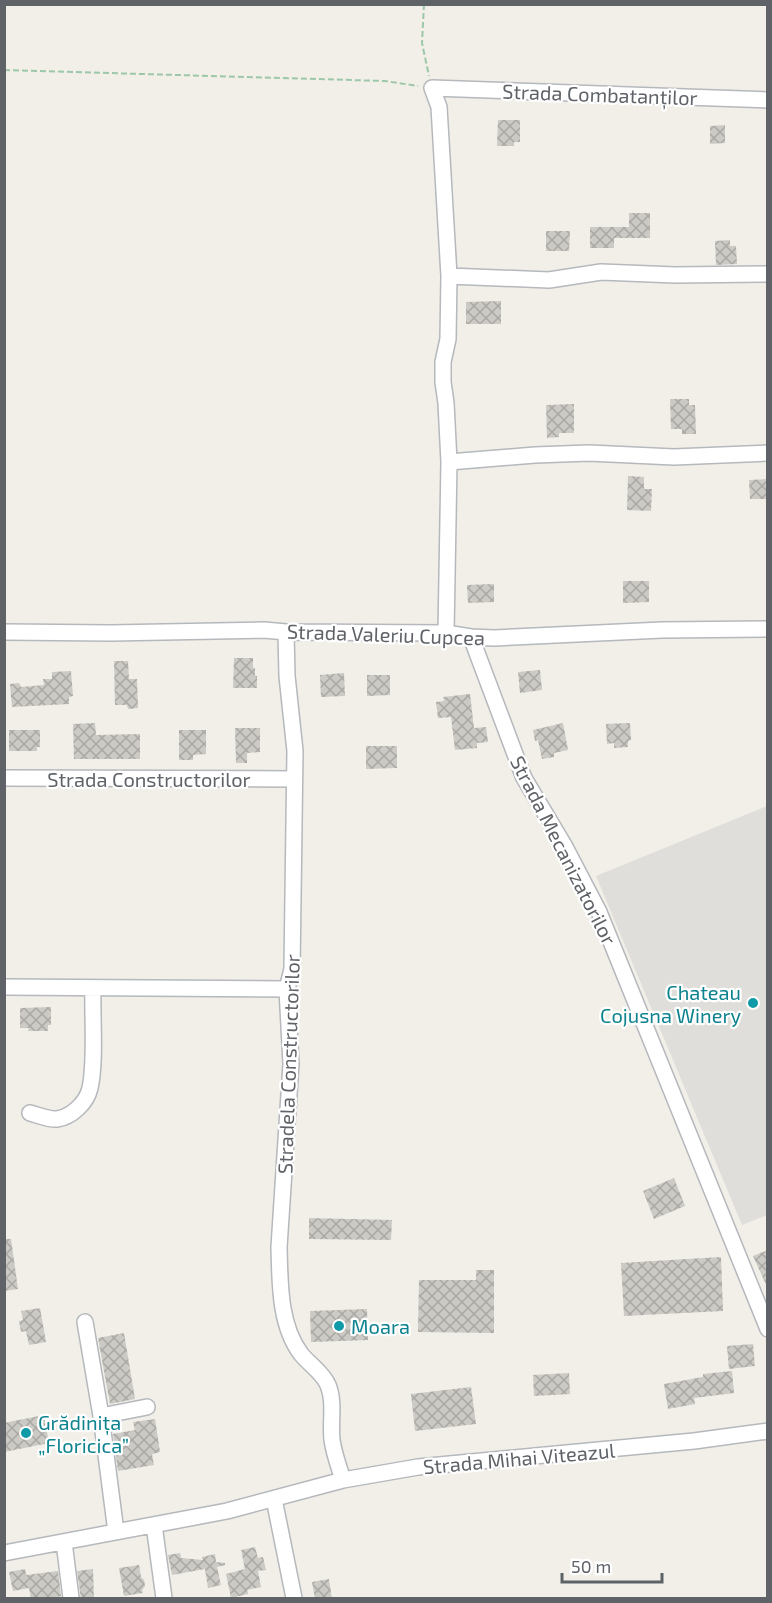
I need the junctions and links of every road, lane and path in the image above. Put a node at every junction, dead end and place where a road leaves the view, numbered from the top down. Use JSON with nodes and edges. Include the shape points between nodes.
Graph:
{"nodes":[{"id":1,"x":424,"y":4,"type":"edge"},
{"id":2,"x":4,"y":70,"type":"edge"},
{"id":3,"x":432,"y":88,"type":"junction"},
{"id":4,"x":768,"y":100,"type":"edge"},
{"id":5,"x":768,"y":274,"type":"edge"},
{"id":6,"x":449,"y":276,"type":"junction"},
{"id":7,"x":768,"y":453,"type":"edge"},
{"id":8,"x":449,"y":462,"type":"junction"},
{"id":9,"x":768,"y":629,"type":"edge"},
{"id":10,"x":4,"y":632,"type":"edge"},
{"id":11,"x":286,"y":632,"type":"junction"},
{"id":12,"x":446,"y":633,"type":"junction"},
{"id":13,"x":471,"y":637,"type":"junction"},
{"id":14,"x":4,"y":778,"type":"edge"},
{"id":15,"x":294,"y":779,"type":"junction"},
{"id":16,"x":4,"y":987,"type":"edge"},
{"id":17,"x":93,"y":988,"type":"junction"},
{"id":18,"x":287,"y":989,"type":"junction"},
{"id":19,"x":30,"y":1113,"type":"dead end"},
{"id":20,"x":85,"y":1322,"type":"dead end"},
{"id":21,"x":768,"y":1329,"type":"edge"},
{"id":22,"x":147,"y":1407,"type":"dead end"},
{"id":23,"x":101,"y":1416,"type":"junction"},
{"id":24,"x":768,"y":1431,"type":"edge"},
{"id":25,"x":343,"y":1480,"type":"junction"},
{"id":26,"x":274,"y":1499,"type":"junction"},
{"id":27,"x":154,"y":1525,"type":"junction"},
{"id":28,"x":116,"y":1532,"type":"junction"},
{"id":29,"x":64,"y":1542,"type":"junction"},
{"id":30,"x":4,"y":1553,"type":"edge"},
{"id":31,"x":71,"y":1599,"type":"edge"},
{"id":32,"x":164,"y":1599,"type":"edge"},
{"id":33,"x":294,"y":1599,"type":"edge"}],
"edges":[{"from":1,"to":3,"type":"path","via":[[422,43]]},
{"from":2,"to":3,"type":"path","via":[[385,81]]},
{"from":3,"to":4,"type":"street","name":"Strada Combatanților"},
{"from":3,"to":6,"type":"street","via":[[440,118]]},
{"from":5,"to":6,"type":"street","via":[[601,272],[549,279]]},
{"from":6,"to":8,"type":"street","via":[[443,382]]},
{"from":7,"to":8,"type":"street","via":[[674,457],[589,453]]},
{"from":8,"to":12,"type":"street"},
{"from":9,"to":13,"type":"street","name":"Strada Valeriu Cupcea"},
{"from":10,"to":11,"type":"street","name":"Strada Valeriu Cupcea"},
{"from":11,"to":12,"type":"street","name":"Strada Valeriu Cupcea"},
{"from":11,"to":15,"type":"street","name":"Stradela Constructorilor"},
{"from":12,"to":13,"type":"street","name":"Strada Valeriu Cupcea"},
{"from":13,"to":21,"type":"street","name":"Strada Mecanizatorilor","via":[[524,778],[599,912]]},
{"from":14,"to":15,"type":"street","name":"Strada Constructorilor"},
{"from":15,"to":18,"type":"street","name":"Stradela Constructorilor","via":[[292,969]]},
{"from":16,"to":17,"type":"street"},
{"from":17,"to":18,"type":"street"},
{"from":17,"to":19,"type":"street","via":[[90,1088],[85,1099],[70,1114],[57,1119]]},
{"from":18,"to":25,"type":"street","name":"Stradela Constructorilor","via":[[291,1064],[279,1247],[283,1300],[292,1339],[327,1383],[332,1439]]},
{"from":20,"to":23,"type":"street"},
{"from":22,"to":23,"type":"street"},
{"from":23,"to":28,"type":"street"},
{"from":24,"to":25,"type":"street","name":"Strada Mihai Viteazul","via":[[418,1467]]},
{"from":25,"to":26,"type":"street","name":"Strada Mihai Viteazul"},
{"from":26,"to":27,"type":"street","name":"Strada Mihai Viteazul"},
{"from":26,"to":33,"type":"street"},
{"from":27,"to":28,"type":"street","name":"Strada Mihai Viteazul"},
{"from":27,"to":32,"type":"street"},
{"from":28,"to":29,"type":"street","name":"Strada Mihai Viteazul"},
{"from":29,"to":30,"type":"street","name":"Strada Mihai Viteazul"},
{"from":29,"to":31,"type":"street"}]}
